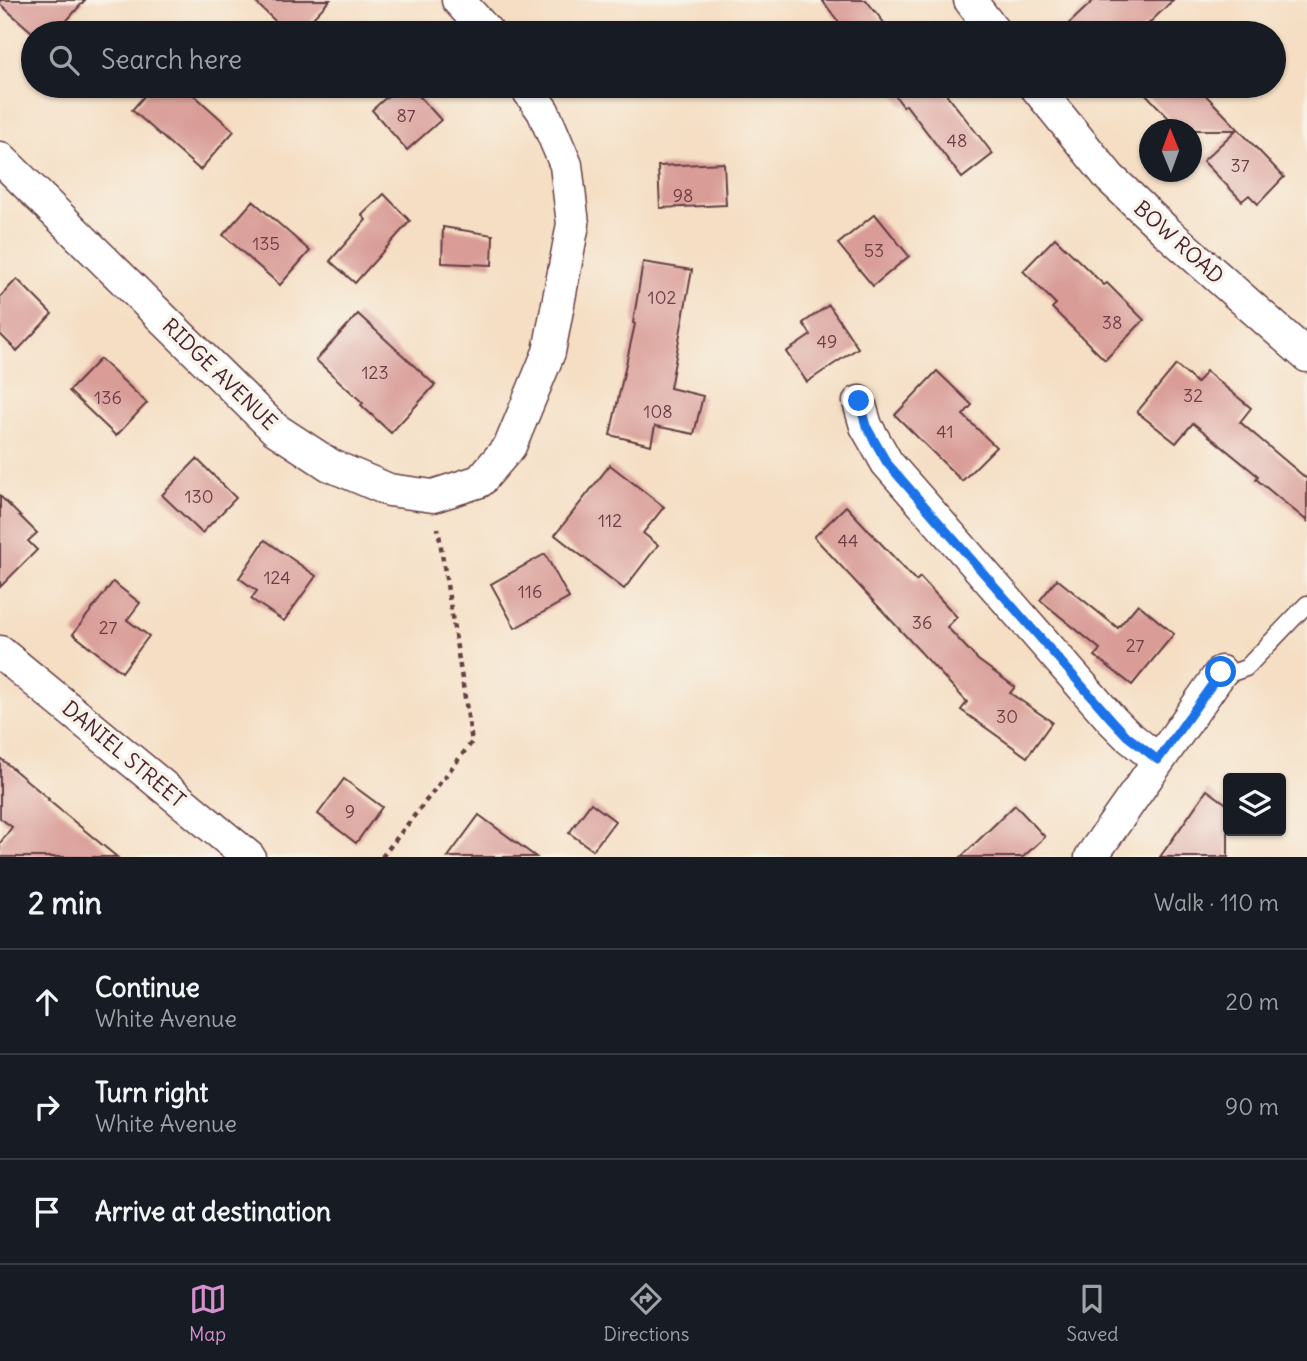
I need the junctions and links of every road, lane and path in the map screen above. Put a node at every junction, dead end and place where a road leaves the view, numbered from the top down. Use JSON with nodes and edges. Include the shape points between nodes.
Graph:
{"nodes":[{"id":1,"x":458,"y":0,"type":"edge"},
{"id":2,"x":970,"y":0,"type":"edge"},
{"id":3,"x":477,"y":21,"type":"edge"},
{"id":4,"x":986,"y":21,"type":"edge"},
{"id":5,"x":534,"y":98,"type":"edge"},
{"id":6,"x":1045,"y":98,"type":"edge"},
{"id":7,"x":0,"y":158,"type":"edge"},
{"id":8,"x":1307,"y":356,"type":"edge"},
{"id":9,"x":859,"y":401,"type":"dead end"},
{"id":10,"x":433,"y":496,"type":"junction"},
{"id":11,"x":1307,"y":604,"type":"edge"},
{"id":12,"x":0,"y":652,"type":"edge"},
{"id":13,"x":1221,"y":672,"type":"joint"},
{"id":14,"x":1158,"y":760,"type":"junction"},
{"id":15,"x":249,"y":857,"type":"edge"},
{"id":16,"x":382,"y":857,"type":"edge"},
{"id":17,"x":1091,"y":857,"type":"edge"}],
"edges":[{"from":1,"to":3,"type":"street"},
{"from":2,"to":4,"type":"street"},
{"from":5,"to":10,"type":"street","name":"RIDGE AVENUE","via":[[566,165],[573,224],[549,352],[510,446],[480,481]]},
{"from":6,"to":8,"type":"street","name":"BOW ROAD","via":[[1110,178]]},
{"from":7,"to":10,"type":"street","name":"RIDGE AVENUE","via":[[275,429],[330,465],[389,490]]},
{"from":9,"to":14,"type":"street","via":[[866,426],[887,463],[1119,728]]},
{"from":10,"to":16,"type":"path","via":[[472,742]]},
{"from":11,"to":13,"type":"lane","via":[[1246,668]]},
{"from":12,"to":15,"type":"street","name":"DANIEL STREET"},
{"from":13,"to":14,"type":"street"},
{"from":14,"to":17,"type":"street"}]}
